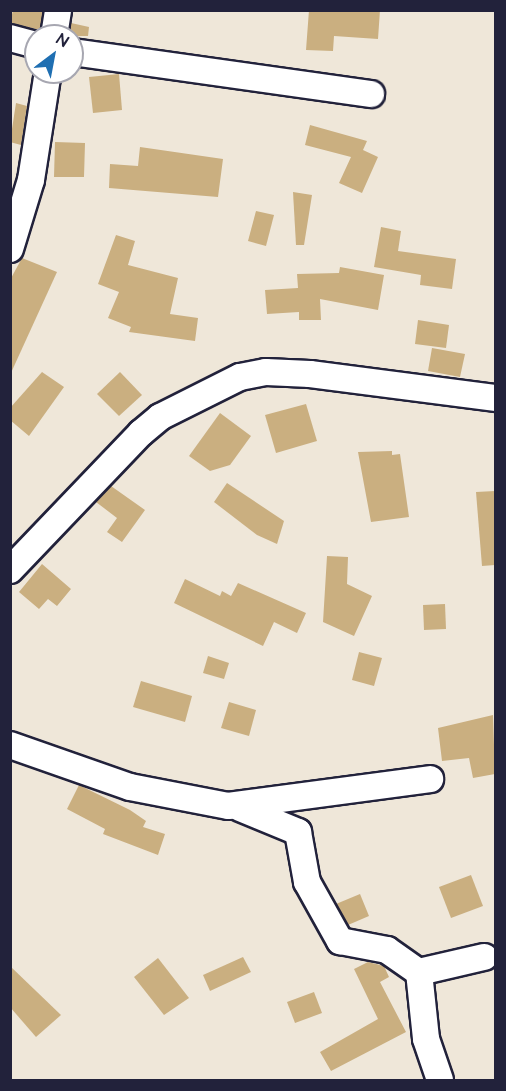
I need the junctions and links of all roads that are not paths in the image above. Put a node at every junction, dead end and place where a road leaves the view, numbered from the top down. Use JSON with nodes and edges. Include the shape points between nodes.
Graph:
{"nodes":[{"id":1,"x":84,"y":54,"type":"edge"},
{"id":2,"x":46,"y":84,"type":"edge"},
{"id":3,"x":371,"y":94,"type":"dead end"},
{"id":4,"x":10,"y":249,"type":"edge"},
{"id":5,"x":495,"y":398,"type":"edge"},
{"id":6,"x":10,"y":570,"type":"edge"},
{"id":7,"x":10,"y":745,"type":"edge"},
{"id":8,"x":430,"y":779,"type":"dead end"},
{"id":9,"x":237,"y":807,"type":"junction"},
{"id":10,"x":484,"y":957,"type":"dead end"},
{"id":11,"x":418,"y":972,"type":"junction"},
{"id":12,"x":440,"y":1080,"type":"edge"}],
"edges":[{"from":1,"to":3,"type":"street"},
{"from":2,"to":4,"type":"street","via":[[31,180]]},
{"from":5,"to":6,"type":"street","via":[[310,374],[266,372],[240,377],[160,417]]},
{"from":7,"to":9,"type":"street","via":[[130,787]]},
{"from":8,"to":9,"type":"street"},
{"from":9,"to":11,"type":"street","via":[[298,832],[307,882],[336,937],[346,944],[387,950]]},
{"from":10,"to":11,"type":"street"},
{"from":11,"to":12,"type":"street","via":[[426,1039]]}]}
